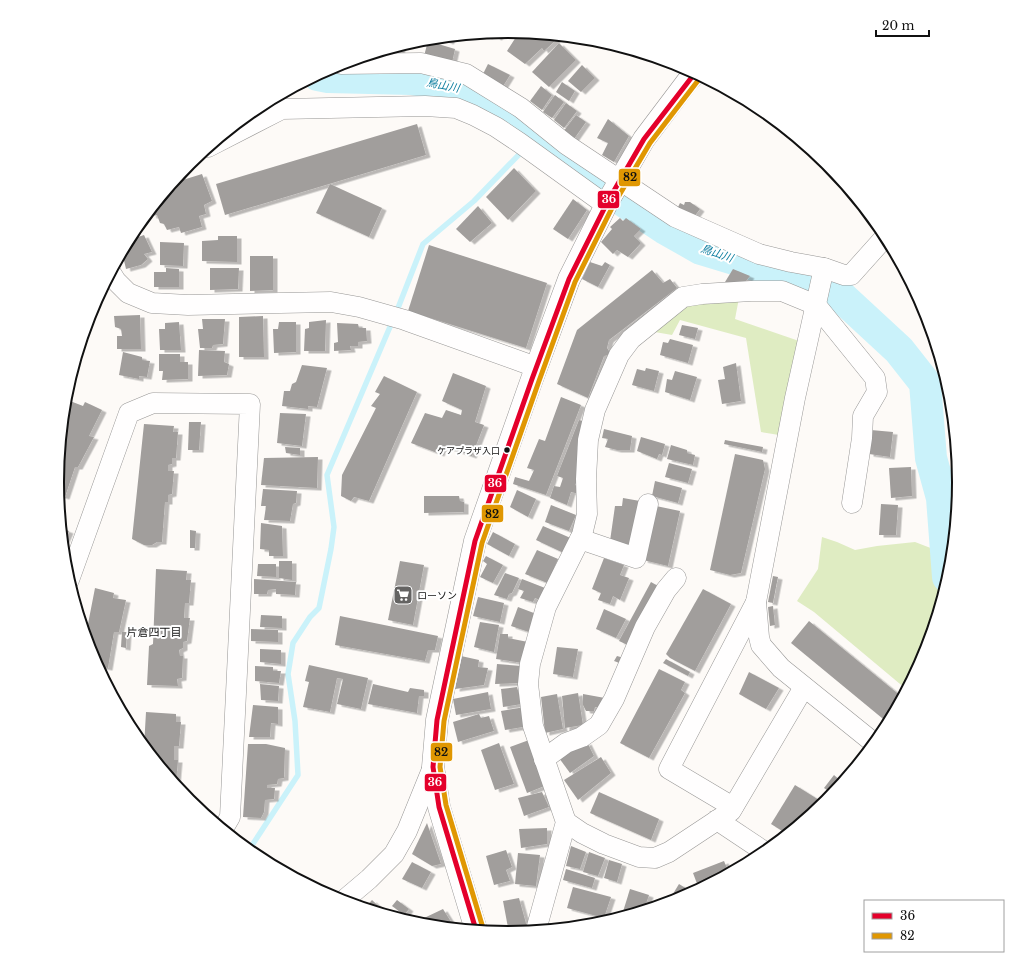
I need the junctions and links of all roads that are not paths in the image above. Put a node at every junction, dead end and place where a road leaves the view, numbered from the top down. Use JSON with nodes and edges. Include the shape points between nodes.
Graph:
{"nodes":[{"id":1,"x":360,"y":64,"type":"edge"},
{"id":2,"x":691,"y":78,"type":"edge"},
{"id":3,"x":228,"y":138,"type":"edge"},
{"id":4,"x":620,"y":181,"type":"junction"},
{"id":5,"x":607,"y":203,"type":"junction"},
{"id":6,"x":881,"y":241,"type":"edge"},
{"id":7,"x":824,"y":268,"type":"junction"},
{"id":8,"x":114,"y":278,"type":"edge"},
{"id":9,"x":816,"y":305,"type":"junction"},
{"id":10,"x":536,"y":367,"type":"junction"},
{"id":11,"x":852,"y":503,"type":"dead end"},
{"id":12,"x":648,"y":504,"type":"dead end"},
{"id":13,"x":580,"y":539,"type":"junction"},
{"id":14,"x":73,"y":569,"type":"edge"},
{"id":15,"x":676,"y":578,"type":"dead end"},
{"id":16,"x":756,"y":602,"type":"junction"},
{"id":17,"x":804,"y":687,"type":"junction"},
{"id":18,"x":869,"y":739,"type":"edge"},
{"id":19,"x":544,"y":759,"type":"junction"},
{"id":20,"x":433,"y":767,"type":"junction"},
{"id":21,"x":733,"y":807,"type":"junction"},
{"id":22,"x":718,"y":820,"type":"junction"},
{"id":23,"x":566,"y":822,"type":"junction"},
{"id":24,"x":226,"y":824,"type":"edge"},
{"id":25,"x":759,"y":848,"type":"edge"},
{"id":26,"x":349,"y":896,"type":"edge"},
{"id":27,"x":474,"y":925,"type":"edge"},
{"id":28,"x":537,"y":925,"type":"edge"}],
"edges":[{"from":1,"to":4,"type":"street","via":[[421,63],[466,74],[521,108],[567,145]]},
{"from":2,"to":4,"type":"street","via":[[644,139]]},
{"from":3,"to":5,"type":"street","via":[[282,110],[417,106],[456,108],[473,115],[525,147]]},
{"from":4,"to":5,"type":"street"},
{"from":4,"to":7,"type":"street","via":[[675,217],[760,254]]},
{"from":5,"to":10,"type":"street","via":[[568,279]]},
{"from":6,"to":7,"type":"street","via":[[851,275]]},
{"from":7,"to":9,"type":"street"},
{"from":8,"to":10,"type":"street","via":[[128,293],[152,303],[331,302],[359,307],[405,320]]},
{"from":9,"to":11,"type":"street","via":[[875,378],[878,392],[863,416]]},
{"from":9,"to":13,"type":"street","via":[[782,291],[744,291],[683,297],[631,339],[619,355],[595,410],[588,440],[587,514]]},
{"from":9,"to":16,"type":"street","via":[[795,398]]},
{"from":10,"to":20,"type":"street","via":[[475,541],[437,720]]},
{"from":12,"to":13,"type":"street","via":[[636,558]]},
{"from":13,"to":19,"type":"street","via":[[546,607],[530,664],[528,684],[533,726]]},
{"from":14,"to":24,"type":"street","via":[[129,413],[153,403],[250,404],[230,817]]},
{"from":15,"to":19,"type":"street","via":[[666,590],[645,627],[614,699],[599,725],[582,737],[566,743]]},
{"from":16,"to":17,"type":"street","via":[[761,645],[781,668]]},
{"from":16,"to":21,"type":"street","via":[[669,769]]},
{"from":17,"to":18,"type":"street"},
{"from":17,"to":21,"type":"street"},
{"from":19,"to":23,"type":"street"},
{"from":20,"to":26,"type":"street","via":[[407,830],[394,854]]},
{"from":20,"to":27,"type":"street","via":[[439,807]]},
{"from":21,"to":22,"type":"street"},
{"from":22,"to":23,"type":"street","via":[[669,852],[655,858],[639,857],[604,844]]},
{"from":22,"to":25,"type":"street"},
{"from":23,"to":28,"type":"street"}]}
